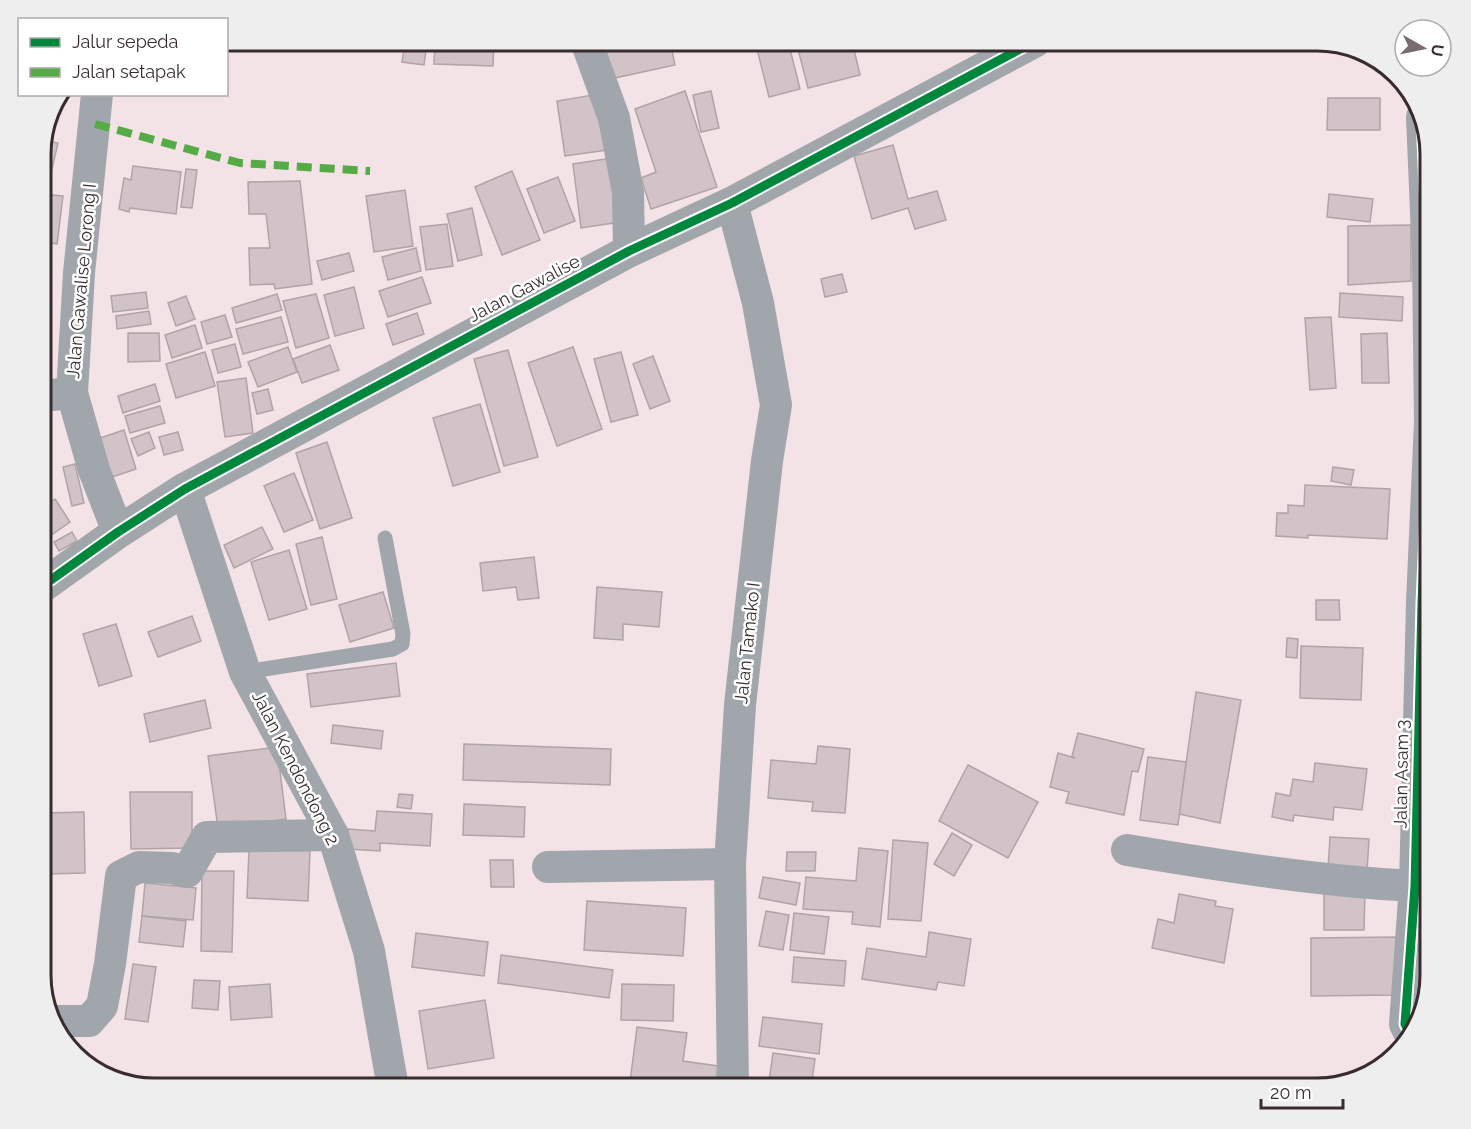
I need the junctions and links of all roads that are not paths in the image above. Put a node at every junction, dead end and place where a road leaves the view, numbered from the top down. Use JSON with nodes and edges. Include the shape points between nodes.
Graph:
{"nodes":[{"id":1,"x":590,"y":51,"type":"edge"},
{"id":2,"x":1015,"y":51,"type":"edge"},
{"id":3,"x":97,"y":96,"type":"edge"},
{"id":4,"x":732,"y":203,"type":"junction"},
{"id":5,"x":628,"y":251,"type":"junction"},
{"id":6,"x":72,"y":393,"type":"junction"},
{"id":7,"x":51,"y":395,"type":"edge"},
{"id":8,"x":185,"y":489,"type":"junction"},
{"id":9,"x":118,"y":532,"type":"junction"},
{"id":10,"x":385,"y":538,"type":"dead end"},
{"id":11,"x":51,"y":580,"type":"edge"},
{"id":12,"x":245,"y":672,"type":"junction"},
{"id":13,"x":1420,"y":684,"type":"edge"},
{"id":14,"x":333,"y":835,"type":"junction"},
{"id":15,"x":1127,"y":850,"type":"dead end"},
{"id":16,"x":730,"y":864,"type":"junction"},
{"id":17,"x":549,"y":867,"type":"dead end"},
{"id":18,"x":1415,"y":886,"type":"junction"},
{"id":19,"x":62,"y":1021,"type":"edge"},
{"id":20,"x":1406,"y":1026,"type":"edge"},
{"id":21,"x":391,"y":1078,"type":"edge"},
{"id":22,"x":734,"y":1078,"type":"edge"}],
"edges":[{"from":1,"to":5,"type":"street","via":[[614,118],[628,192]]},
{"from":2,"to":4,"type":"street","name":"Jalan Gawalise"},
{"from":3,"to":6,"type":"street","name":"Jalan Gawalise Lorong I","via":[[79,273]]},
{"from":4,"to":5,"type":"street","name":"Jalan Gawalise"},
{"from":4,"to":16,"type":"street","name":"Jalan Tamako I","via":[[758,303],[776,405],[740,705]]},
{"from":5,"to":8,"type":"street","name":"Jalan Gawalise"},
{"from":6,"to":7,"type":"street"},
{"from":6,"to":9,"type":"street","name":"Jalan Gawalise Lorong I","via":[[94,470]]},
{"from":8,"to":9,"type":"street","name":"Jalan Gawalise"},
{"from":8,"to":12,"type":"street","name":"Jalan Kendondong 2"},
{"from":9,"to":11,"type":"street","name":"Jalan Gawalise"},
{"from":10,"to":12,"type":"lane","via":[[404,634],[402,644],[393,649]]},
{"from":12,"to":14,"type":"street","name":"Jalan Kendondong 2"},
{"from":13,"to":18,"type":"street","name":"Jalan Asam 3"},
{"from":14,"to":19,"type":"street","via":[[207,837],[187,872],[139,867],[121,876],[102,1006],[89,1021]]},
{"from":14,"to":21,"type":"street","name":"Jalan Kendondong 2","via":[[369,951]]},
{"from":15,"to":18,"type":"street","via":[[1248,871]]},
{"from":16,"to":17,"type":"street"},
{"from":16,"to":22,"type":"street","name":"Jalan Tamako I"},
{"from":18,"to":20,"type":"street","name":"Jalan Asam 3"}]}
